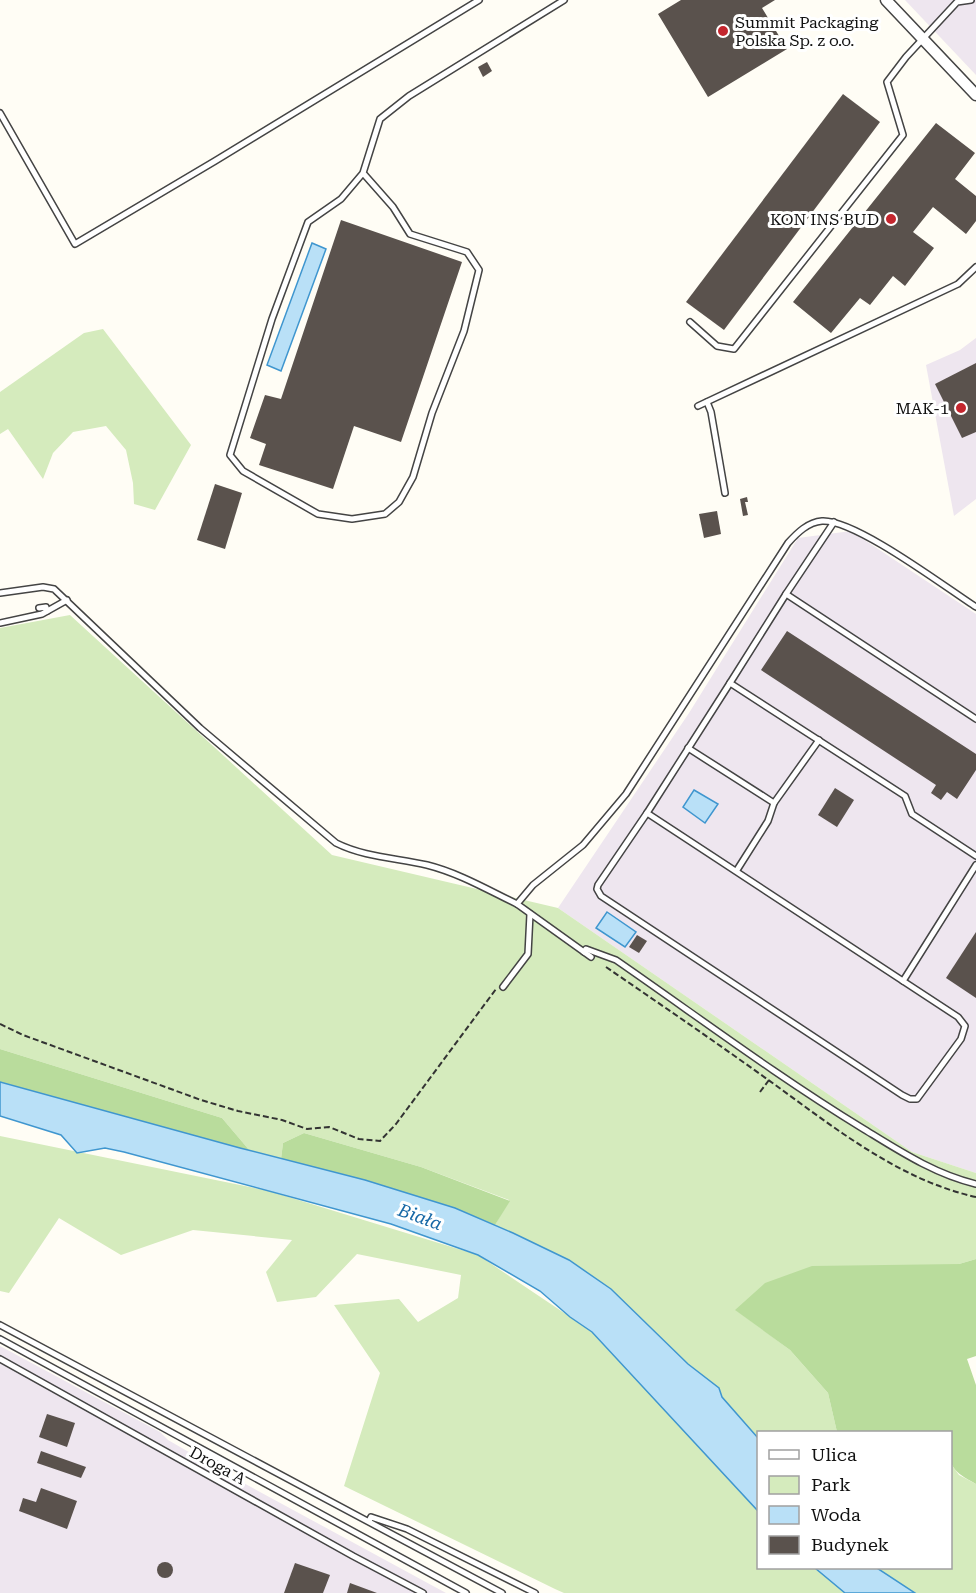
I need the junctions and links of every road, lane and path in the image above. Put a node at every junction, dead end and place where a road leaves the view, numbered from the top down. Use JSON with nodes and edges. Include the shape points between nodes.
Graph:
{"nodes":[{"id":1,"x":479,"y":0,"type":"edge"},
{"id":2,"x":564,"y":0,"type":"edge"},
{"id":3,"x":886,"y":0,"type":"edge"},
{"id":4,"x":971,"y":0,"type":"edge"},
{"id":5,"x":923,"y":40,"type":"junction"},
{"id":6,"x":976,"y":95,"type":"edge"},
{"id":7,"x":0,"y":113,"type":"edge"},
{"id":8,"x":363,"y":173,"type":"junction"},
{"id":9,"x":976,"y":267,"type":"edge"},
{"id":10,"x":690,"y":322,"type":"dead end"},
{"id":11,"x":707,"y":402,"type":"junction"},
{"id":12,"x":698,"y":406,"type":"dead end"},
{"id":13,"x":725,"y":493,"type":"dead end"},
{"id":14,"x":834,"y":522,"type":"junction"},
{"id":15,"x":0,"y":593,"type":"edge"},
{"id":16,"x":786,"y":594,"type":"junction"},
{"id":17,"x":67,"y":600,"type":"junction"},
{"id":18,"x":976,"y":607,"type":"edge"},
{"id":19,"x":39,"y":608,"type":"dead end"},
{"id":20,"x":47,"y":610,"type":"junction"},
{"id":21,"x":0,"y":623,"type":"edge"},
{"id":22,"x":730,"y":683,"type":"junction"},
{"id":23,"x":976,"y":719,"type":"edge"},
{"id":24,"x":819,"y":741,"type":"junction"},
{"id":25,"x":688,"y":748,"type":"junction"},
{"id":26,"x":774,"y":803,"type":"junction"},
{"id":27,"x":647,"y":813,"type":"junction"},
{"id":28,"x":976,"y":856,"type":"edge"},
{"id":29,"x":976,"y":865,"type":"edge"},
{"id":30,"x":737,"y":870,"type":"junction"},
{"id":31,"x":517,"y":904,"type":"junction"},
{"id":32,"x":530,"y":914,"type":"junction"},
{"id":33,"x":584,"y":951,"type":"junction"},
{"id":34,"x":591,"y":957,"type":"dead end"},
{"id":35,"x":903,"y":981,"type":"junction"},
{"id":36,"x":503,"y":987,"type":"joint"},
{"id":37,"x":0,"y":1024,"type":"edge"},
{"id":38,"x":770,"y":1079,"type":"dead end"},
{"id":39,"x":760,"y":1092,"type":"dead end"},
{"id":40,"x":976,"y":1184,"type":"edge"},
{"id":41,"x":0,"y":1325,"type":"edge"},
{"id":42,"x":0,"y":1339,"type":"edge"},
{"id":43,"x":0,"y":1359,"type":"edge"},
{"id":44,"x":369,"y":1521,"type":"junction"},
{"id":45,"x":423,"y":1593,"type":"edge"},
{"id":46,"x":466,"y":1593,"type":"edge"},
{"id":47,"x":502,"y":1593,"type":"edge"},
{"id":48,"x":535,"y":1593,"type":"edge"}],
"edges":[{"from":1,"to":7,"type":"lane","via":[[75,244]]},
{"from":2,"to":8,"type":"lane","via":[[409,96],[380,119]]},
{"from":3,"to":5,"type":"street"},
{"from":4,"to":5,"type":"lane","via":[[957,2]]},
{"from":5,"to":6,"type":"street"},
{"from":5,"to":10,"type":"lane","via":[[887,82],[903,135],[734,349],[717,346]]},
{"from":8,"to":8,"type":"lane","via":[[341,199],[308,222],[272,319],[230,455],[243,471],[318,514],[352,519],[385,514],[399,502],[413,477],[432,413],[464,331],[479,270],[467,252],[411,234]]},
{"from":9,"to":11,"type":"lane","via":[[958,284]]},
{"from":11,"to":12,"type":"lane"},
{"from":11,"to":13,"type":"lane"},
{"from":14,"to":16,"type":"lane"},
{"from":14,"to":18,"type":"lane","via":[[860,531]]},
{"from":14,"to":31,"type":"lane","via":[[820,521],[800,530],[788,543],[626,794],[583,845],[533,885]]},
{"from":15,"to":17,"type":"lane","via":[[43,587],[54,589]]},
{"from":16,"to":22,"type":"lane"},
{"from":16,"to":23,"type":"lane"},
{"from":17,"to":20,"type":"lane"},
{"from":17,"to":31,"type":"lane","via":[[200,728],[336,843],[350,850],[428,865],[463,877]]},
{"from":19,"to":20,"type":"lane"},
{"from":20,"to":21,"type":"lane"},
{"from":22,"to":24,"type":"lane"},
{"from":22,"to":25,"type":"lane"},
{"from":24,"to":26,"type":"lane"},
{"from":24,"to":28,"type":"lane","via":[[905,796],[912,814]]},
{"from":25,"to":26,"type":"lane"},
{"from":25,"to":27,"type":"lane"},
{"from":26,"to":30,"type":"lane"},
{"from":27,"to":30,"type":"lane"},
{"from":27,"to":35,"type":"lane","via":[[598,885],[601,896],[902,1095],[917,1100],[961,1039],[965,1026],[958,1017]]},
{"from":29,"to":35,"type":"lane"},
{"from":30,"to":35,"type":"lane"},
{"from":31,"to":32,"type":"lane"},
{"from":32,"to":33,"type":"lane"},
{"from":32,"to":36,"type":"lane","via":[[528,954]]},
{"from":33,"to":34,"type":"lane"},
{"from":33,"to":40,"type":"lane","via":[[586,948],[616,960],[827,1106],[918,1162]]},
{"from":36,"to":37,"type":"path","via":[[498,986],[380,1141],[359,1139],[329,1127],[307,1129],[201,1100]]},
{"from":38,"to":39,"type":"path"},
{"from":41,"to":44,"type":"lane"},
{"from":42,"to":46,"type":"lane"},
{"from":43,"to":45,"type":"lane","name":"Droga A"},
{"from":44,"to":47,"type":"lane"},
{"from":44,"to":48,"type":"lane","via":[[371,1516],[407,1529]]}]}
